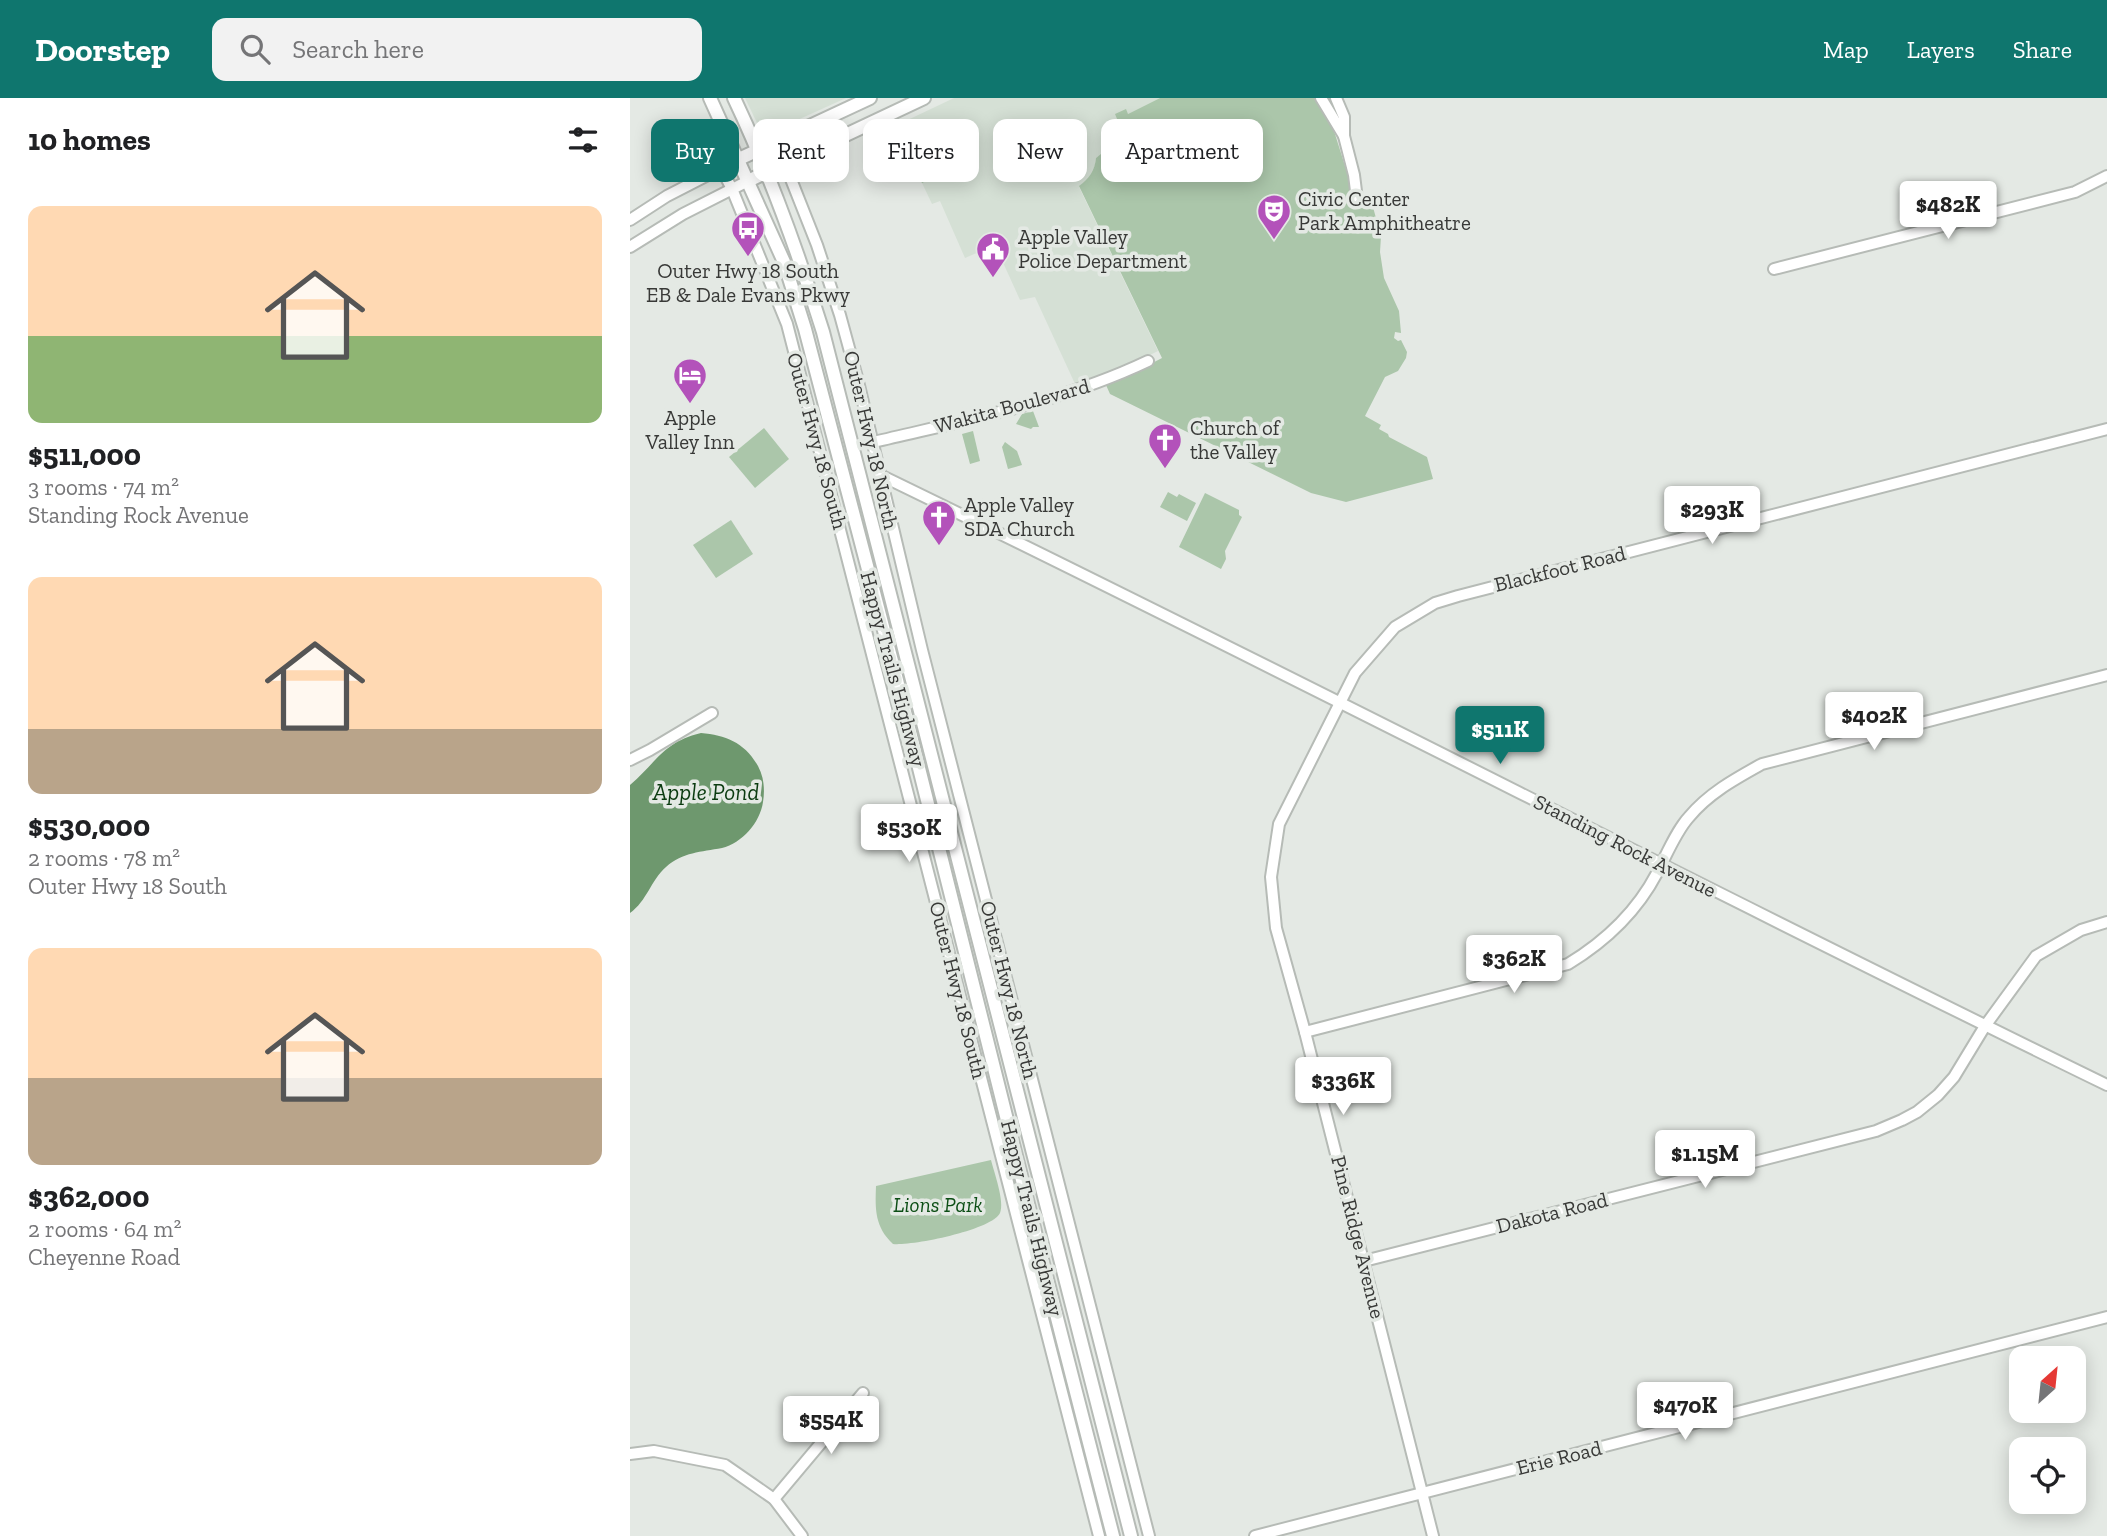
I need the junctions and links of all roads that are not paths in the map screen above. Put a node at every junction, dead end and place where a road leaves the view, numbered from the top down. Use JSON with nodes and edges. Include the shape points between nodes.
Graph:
{"nodes":[{"id":1,"x":710,"y":98,"type":"edge"},
{"id":2,"x":734,"y":98,"type":"edge"},
{"id":3,"x":870,"y":98,"type":"edge"},
{"id":4,"x":924,"y":98,"type":"edge"},
{"id":5,"x":1321,"y":98,"type":"edge"},
{"id":6,"x":1336,"y":98,"type":"edge"},
{"id":7,"x":720,"y":119,"type":"edge"},
{"id":8,"x":825,"y":119,"type":"edge"},
{"id":9,"x":849,"y":134,"type":"edge"},
{"id":10,"x":1344,"y":136,"type":"junction"},
{"id":11,"x":753,"y":139,"type":"edge"},
{"id":12,"x":739,"y":161,"type":"edge"},
{"id":13,"x":2107,"y":176,"type":"edge"},
{"id":14,"x":753,"y":179,"type":"edge"},
{"id":15,"x":748,"y":181,"type":"junction"},
{"id":16,"x":695,"y":182,"type":"edge"},
{"id":17,"x":729,"y":182,"type":"edge"},
{"id":18,"x":770,"y":182,"type":"edge"},
{"id":19,"x":792,"y":182,"type":"edge"},
{"id":20,"x":732,"y":188,"type":"junction"},
{"id":21,"x":1357,"y":199,"type":"dead end"},
{"id":22,"x":660,"y":201,"type":"junction"},
{"id":23,"x":630,"y":220,"type":"edge"},
{"id":24,"x":673,"y":220,"type":"junction"},
{"id":25,"x":630,"y":247,"type":"edge"},
{"id":26,"x":1774,"y":269,"type":"dead end"},
{"id":27,"x":1148,"y":361,"type":"dead end"},
{"id":28,"x":2107,"y":429,"type":"edge"},
{"id":29,"x":874,"y":442,"type":"junction"},
{"id":30,"x":880,"y":475,"type":"junction"},
{"id":31,"x":2107,"y":675,"type":"edge"},
{"id":32,"x":1338,"y":702,"type":"junction"},
{"id":33,"x":712,"y":713,"type":"dead end"},
{"id":34,"x":630,"y":760,"type":"edge"},
{"id":35,"x":1662,"y":865,"type":"junction"},
{"id":36,"x":2107,"y":922,"type":"edge"},
{"id":37,"x":1985,"y":1026,"type":"junction"},
{"id":38,"x":1305,"y":1032,"type":"junction"},
{"id":39,"x":2107,"y":1085,"type":"edge"},
{"id":40,"x":1364,"y":1261,"type":"junction"},
{"id":41,"x":2107,"y":1317,"type":"edge"},
{"id":42,"x":863,"y":1394,"type":"dead end"},
{"id":43,"x":630,"y":1454,"type":"edge"},
{"id":44,"x":1423,"y":1493,"type":"junction"},
{"id":45,"x":774,"y":1499,"type":"junction"},
{"id":46,"x":802,"y":1536,"type":"edge"},
{"id":47,"x":1099,"y":1536,"type":"edge"},
{"id":48,"x":1113,"y":1536,"type":"edge"},
{"id":49,"x":1131,"y":1536,"type":"edge"},
{"id":50,"x":1149,"y":1536,"type":"edge"},
{"id":51,"x":1255,"y":1536,"type":"edge"},
{"id":52,"x":1433,"y":1536,"type":"edge"}],
"edges":[{"from":1,"to":7,"type":"main road","name":"Happy Trails Highway"},
{"from":2,"to":11,"type":"main road","name":"Happy Trails Highway"},
{"from":3,"to":8,"type":"main road"},
{"from":4,"to":9,"type":"main road"},
{"from":5,"to":10,"type":"street"},
{"from":6,"to":10,"type":"street","via":[[1344,117]]},
{"from":10,"to":21,"type":"street"},
{"from":12,"to":15,"type":"main road","name":"Happy Trails Highway"},
{"from":13,"to":26,"type":"street","via":[[2075,192]]},
{"from":14,"to":15,"type":"main road"},
{"from":15,"to":20,"type":"street"},
{"from":15,"to":48,"type":"main road","name":"Happy Trails Highway","via":[[784,262],[805,329]]},
{"from":16,"to":22,"type":"street"},
{"from":17,"to":20,"type":"street","name":"Outer Hwy 18 South"},
{"from":18,"to":49,"type":"main road","name":"Happy Trails Highway","via":[[823,332]]},
{"from":19,"to":29,"type":"street","name":"Outer Hwy 18 North","via":[[840,315]]},
{"from":20,"to":24,"type":"street"},
{"from":20,"to":47,"type":"street","name":"Outer Hwy 18 South","via":[[787,324]]},
{"from":22,"to":23,"type":"street"},
{"from":22,"to":24,"type":"street"},
{"from":24,"to":25,"type":"street"},
{"from":27,"to":29,"type":"street","name":"Wakita Boulevard","via":[[1027,405]]},
{"from":28,"to":32,"type":"street","name":"Blackfoot Road","via":[[1435,603],[1395,626],[1354,673]]},
{"from":29,"to":30,"type":"street","name":"Outer Hwy 18 North"},
{"from":30,"to":32,"type":"street","name":"Standing Rock Avenue"},
{"from":30,"to":50,"type":"street","name":"Outer Hwy 18 North"},
{"from":31,"to":35,"type":"street","via":[[1762,764],[1722,786],[1687,818]]},
{"from":32,"to":35,"type":"street","name":"Standing Rock Avenue"},
{"from":32,"to":38,"type":"street","name":"Pine Ridge Avenue","via":[[1279,824],[1271,877],[1276,928]]},
{"from":33,"to":34,"type":"street"},
{"from":35,"to":37,"type":"street","name":"Standing Rock Avenue"},
{"from":35,"to":38,"type":"street","via":[[1627,917],[1568,964]]},
{"from":36,"to":37,"type":"street","name":"Dakota Road","via":[[2081,930],[2036,956]]},
{"from":37,"to":39,"type":"street","name":"Standing Rock Avenue"},
{"from":37,"to":40,"type":"street","name":"Dakota Road","via":[[1938,1095],[1902,1120],[1876,1131]]},
{"from":38,"to":40,"type":"street","name":"Pine Ridge Avenue"},
{"from":40,"to":44,"type":"street","name":"Pine Ridge Avenue"},
{"from":41,"to":44,"type":"street","name":"Erie Road"},
{"from":42,"to":45,"type":"street"},
{"from":43,"to":45,"type":"street","via":[[654,1451],[725,1465]]},
{"from":44,"to":51,"type":"street","name":"Erie Road"},
{"from":44,"to":52,"type":"street","name":"Pine Ridge Avenue"},
{"from":45,"to":46,"type":"street"}]}
